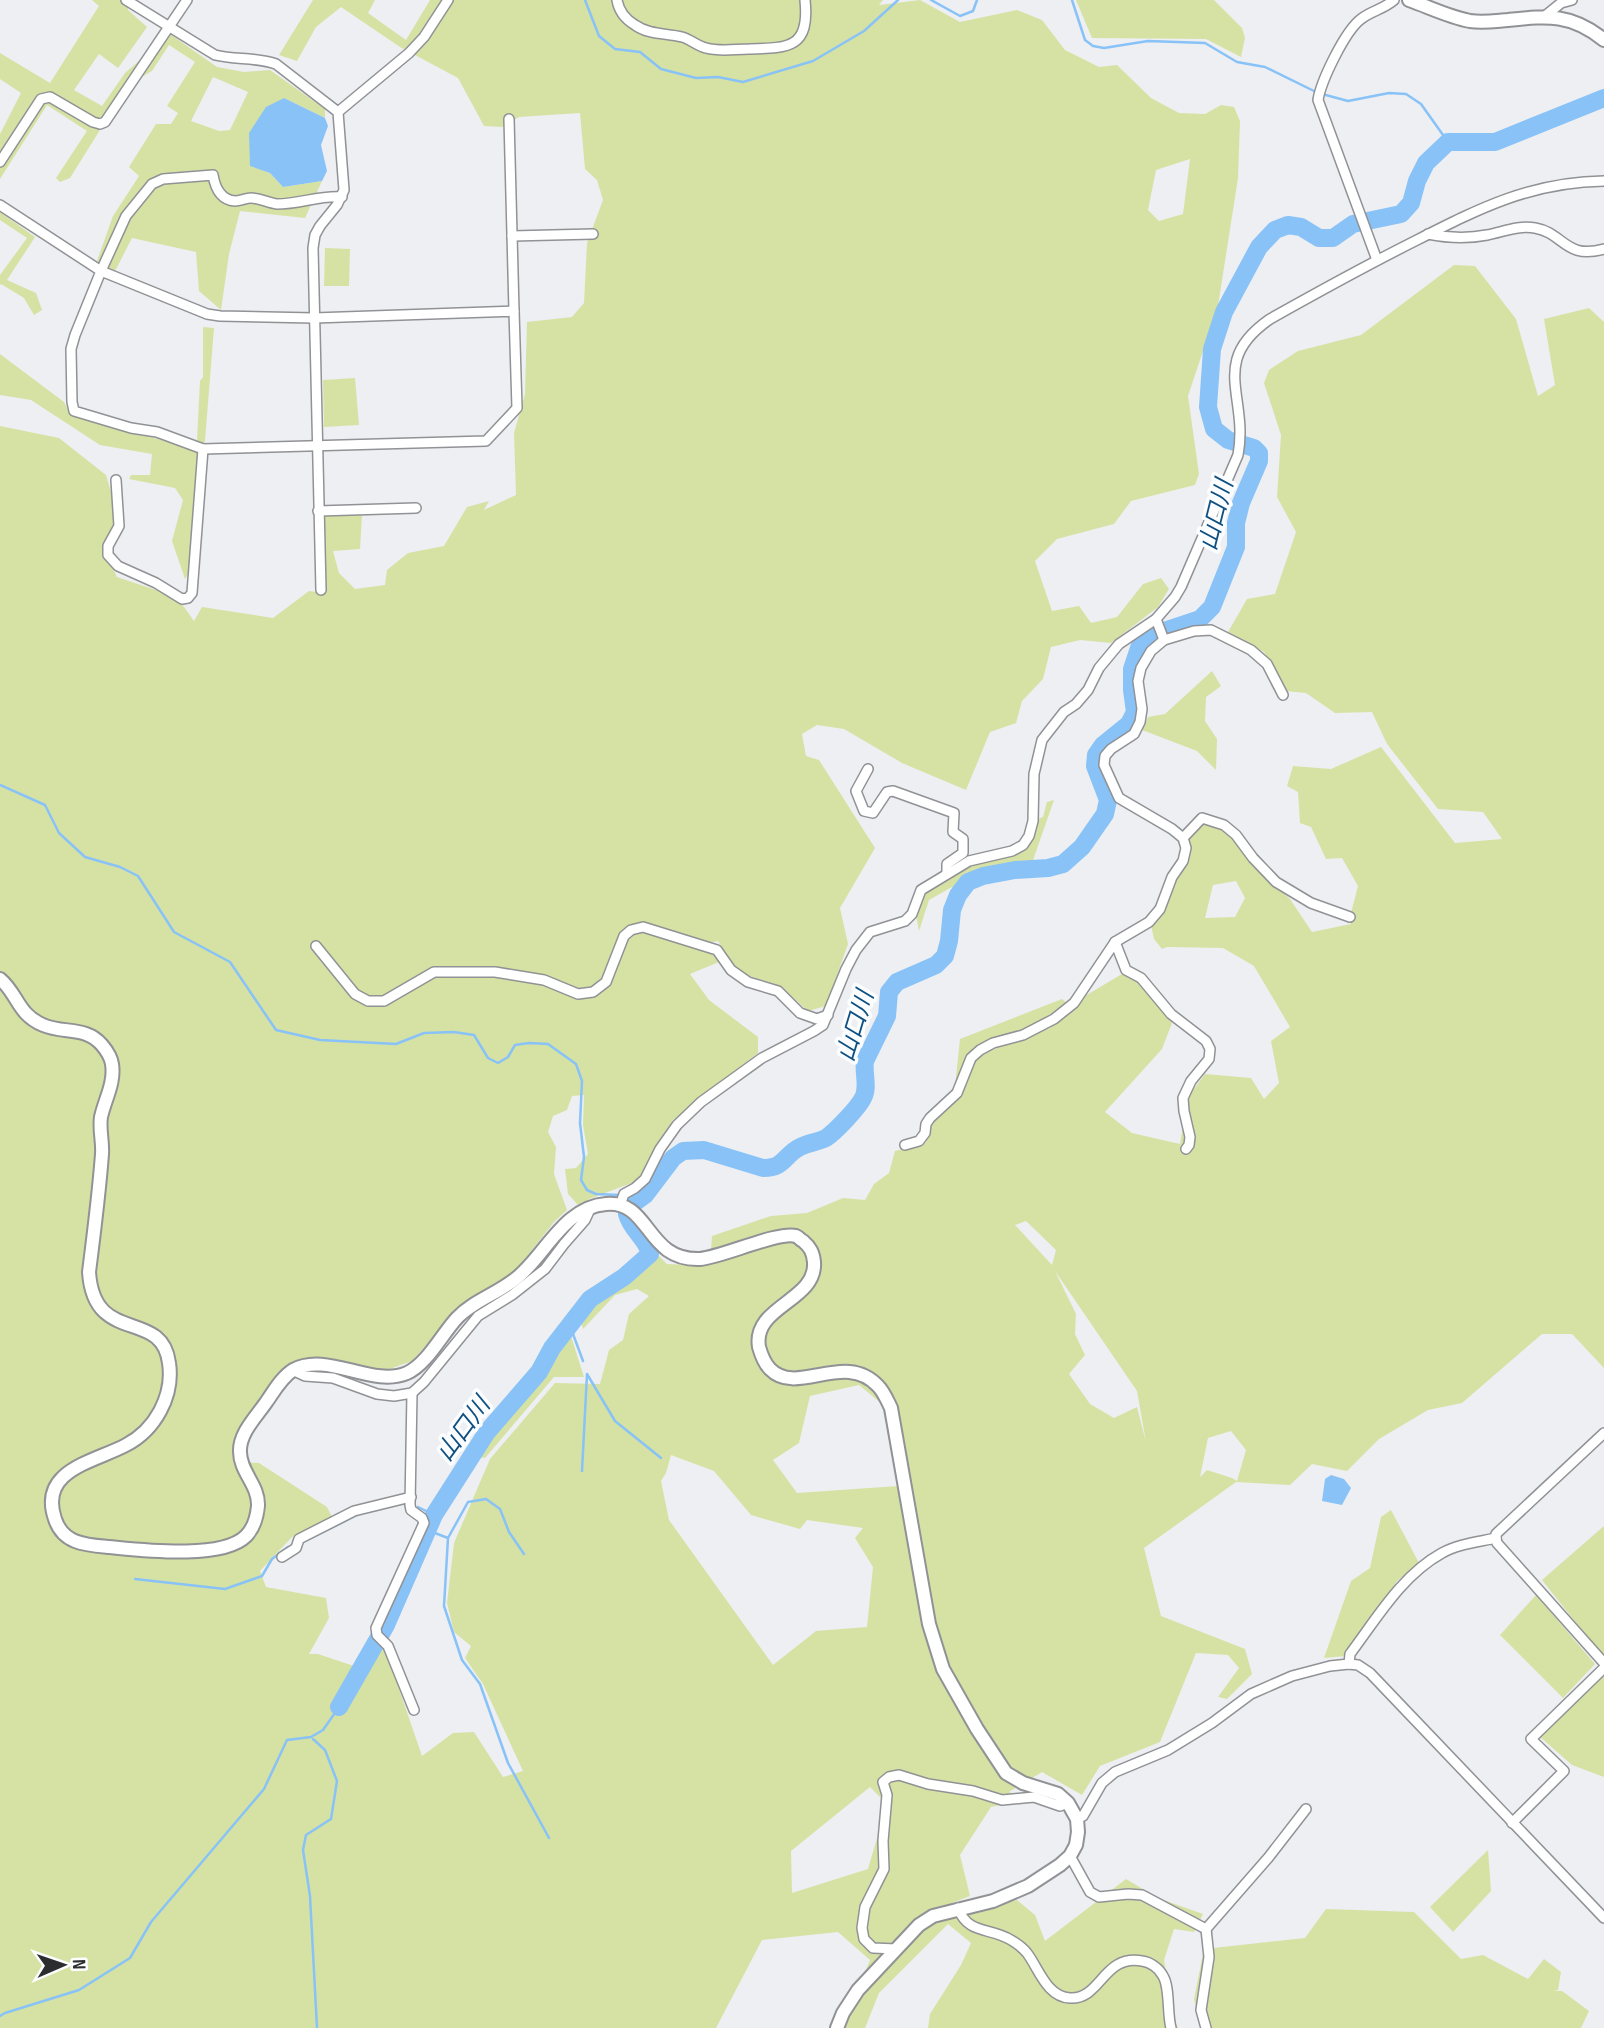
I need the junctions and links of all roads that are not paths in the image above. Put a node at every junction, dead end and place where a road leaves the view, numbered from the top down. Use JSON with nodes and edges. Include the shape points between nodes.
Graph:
{"nodes":[{"id":1,"x":126,"y":0,"type":"edge"},
{"id":2,"x":187,"y":0,"type":"edge"},
{"id":3,"x":448,"y":0,"type":"edge"},
{"id":4,"x":617,"y":0,"type":"edge"},
{"id":5,"x":805,"y":0,"type":"edge"},
{"id":6,"x":1394,"y":0,"type":"edge"},
{"id":7,"x":1409,"y":0,"type":"edge"},
{"id":8,"x":1572,"y":0,"type":"edge"},
{"id":9,"x":1545,"y":16,"type":"junction"},
{"id":10,"x":169,"y":28,"type":"junction"},
{"id":11,"x":1604,"y":40,"type":"edge"},
{"id":12,"x":338,"y":112,"type":"junction"},
{"id":13,"x":509,"y":119,"type":"dead end"},
{"id":14,"x":0,"y":162,"type":"edge"},
{"id":15,"x":1604,"y":181,"type":"edge"},
{"id":16,"x":342,"y":197,"type":"junction"},
{"id":17,"x":0,"y":205,"type":"edge"},
{"id":18,"x":593,"y":234,"type":"dead end"},
{"id":19,"x":1428,"y":234,"type":"junction"},
{"id":20,"x":512,"y":236,"type":"junction"},
{"id":21,"x":1604,"y":249,"type":"edge"},
{"id":22,"x":1377,"y":260,"type":"junction"},
{"id":23,"x":101,"y":271,"type":"junction"},
{"id":24,"x":514,"y":311,"type":"junction"},
{"id":25,"x":314,"y":318,"type":"junction"},
{"id":26,"x":318,"y":446,"type":"junction"},
{"id":27,"x":203,"y":449,"type":"junction"},
{"id":28,"x":116,"y":480,"type":"dead end"},
{"id":29,"x":416,"y":508,"type":"dead end"},
{"id":30,"x":318,"y":511,"type":"junction"},
{"id":31,"x":321,"y":590,"type":"dead end"},
{"id":32,"x":1156,"y":619,"type":"junction"},
{"id":33,"x":1164,"y":640,"type":"junction"},
{"id":34,"x":1283,"y":695,"type":"dead end"},
{"id":35,"x":868,"y":769,"type":"dead end"},
{"id":36,"x":1183,"y":838,"type":"junction"},
{"id":37,"x":947,"y":874,"type":"junction"},
{"id":38,"x":1350,"y":917,"type":"dead end"},
{"id":39,"x":1115,"y":942,"type":"junction"},
{"id":40,"x":316,"y":946,"type":"dead end"},
{"id":41,"x":0,"y":979,"type":"edge"},
{"id":42,"x":828,"y":1015,"type":"junction"},
{"id":43,"x":905,"y":1145,"type":"dead end"},
{"id":44,"x":1186,"y":1149,"type":"dead end"},
{"id":45,"x":622,"y":1200,"type":"junction"},
{"id":46,"x":591,"y":1207,"type":"junction"},
{"id":47,"x":292,"y":1370,"type":"junction"},
{"id":48,"x":412,"y":1393,"type":"junction"},
{"id":49,"x":1604,"y":1433,"type":"edge"},
{"id":50,"x":411,"y":1497,"type":"junction"},
{"id":51,"x":1496,"y":1538,"type":"junction"},
{"id":52,"x":282,"y":1557,"type":"dead end"},
{"id":53,"x":1349,"y":1664,"type":"junction"},
{"id":54,"x":1604,"y":1666,"type":"edge"},
{"id":55,"x":415,"y":1710,"type":"dead end"},
{"id":56,"x":1068,"y":1804,"type":"junction"},
{"id":57,"x":1306,"y":1810,"type":"dead end"},
{"id":58,"x":1077,"y":1819,"type":"junction"},
{"id":59,"x":1512,"y":1823,"type":"junction"},
{"id":60,"x":1070,"y":1856,"type":"junction"},
{"id":61,"x":958,"y":1908,"type":"junction"},
{"id":62,"x":1604,"y":1918,"type":"edge"},
{"id":63,"x":1206,"y":1929,"type":"junction"},
{"id":64,"x":896,"y":1949,"type":"junction"},
{"id":65,"x":837,"y":2028,"type":"edge"},
{"id":66,"x":1171,"y":2028,"type":"edge"},
{"id":67,"x":1206,"y":2028,"type":"edge"}],
"edges":[{"from":1,"to":10,"type":"street"},
{"from":2,"to":10,"type":"street"},
{"from":3,"to":12,"type":"street","via":[[410,53]]},
{"from":4,"to":5,"type":"street","via":[[622,15],[637,27],[715,50],[788,46],[804,29]]},
{"from":6,"to":22,"type":"street","via":[[1351,29],[1320,86],[1318,100]]},
{"from":7,"to":9,"type":"street","via":[[1470,21]]},
{"from":8,"to":9,"type":"street"},
{"from":9,"to":11,"type":"street","via":[[1590,28]]},
{"from":10,"to":12,"type":"street","via":[[215,55],[276,64]]},
{"from":10,"to":14,"type":"street","via":[[105,122],[93,122],[45,97]]},
{"from":12,"to":16,"type":"street"},
{"from":13,"to":20,"type":"street"},
{"from":15,"to":19,"type":"street","via":[[1550,185],[1514,195]]},
{"from":16,"to":23,"type":"street","via":[[275,204],[253,198],[236,201],[226,199],[215,188],[213,175],[163,179],[152,184],[126,216]]},
{"from":16,"to":25,"type":"street","via":[[315,235]]},
{"from":17,"to":23,"type":"street"},
{"from":18,"to":20,"type":"street"},
{"from":19,"to":21,"type":"street","via":[[1464,238],[1537,228],[1580,251]]},
{"from":19,"to":22,"type":"street"},
{"from":20,"to":24,"type":"street"},
{"from":22,"to":32,"type":"street","via":[[1257,327],[1244,342],[1234,372],[1241,436],[1238,455],[1181,587]]},
{"from":23,"to":25,"type":"street","via":[[207,314]]},
{"from":23,"to":27,"type":"street","via":[[71,349],[74,411]]},
{"from":24,"to":25,"type":"street"},
{"from":24,"to":26,"type":"street","via":[[517,408],[486,441]]},
{"from":25,"to":26,"type":"street"},
{"from":26,"to":27,"type":"street"},
{"from":26,"to":30,"type":"street"},
{"from":27,"to":28,"type":"street","via":[[188,598],[118,566],[108,555],[119,526]]},
{"from":29,"to":30,"type":"street"},
{"from":30,"to":31,"type":"street"},
{"from":32,"to":33,"type":"street"},
{"from":32,"to":37,"type":"street","via":[[1119,644],[1088,690],[1063,712],[1042,740],[1034,774],[1033,821],[1023,845],[969,860]]},
{"from":33,"to":34,"type":"street","via":[[1211,630],[1251,650],[1267,664]]},
{"from":33,"to":36,"type":"street","via":[[1141,668],[1140,722],[1134,734],[1105,756],[1104,765],[1119,798]]},
{"from":35,"to":37,"type":"street","via":[[856,791],[864,811],[873,813],[887,792],[893,791],[954,813],[953,832],[962,839],[963,853],[947,864]]},
{"from":36,"to":38,"type":"street","via":[[1202,818],[1224,825],[1276,882],[1311,903]]},
{"from":36,"to":39,"type":"street","via":[[1184,861],[1172,877],[1160,909],[1149,922]]},
{"from":37,"to":42,"type":"street","via":[[921,890],[905,921],[870,932],[846,969]]},
{"from":39,"to":43,"type":"street","via":[[1074,1003],[1054,1019],[979,1050],[957,1093],[930,1118],[919,1141]]},
{"from":39,"to":44,"type":"street","via":[[1126,970],[1141,978],[1171,1014],[1210,1049],[1209,1059],[1183,1098],[1190,1137]]},
{"from":40,"to":42,"type":"street","via":[[355,994],[368,1001],[384,1001],[434,972],[495,972],[544,981],[578,994],[593,992],[606,982],[624,936],[643,927],[717,950],[731,970],[748,982],[778,991],[800,1013],[817,1019]]},
{"from":41,"to":47,"type":"street","via":[[28,1016],[58,1030],[84,1032],[109,1054],[112,1077],[101,1119],[103,1147],[90,1285],[100,1309],[159,1338],[170,1366],[164,1404],[147,1430],[77,1467],[55,1485],[52,1508],[61,1533],[86,1545],[143,1550],[189,1551],[236,1543],[256,1520],[258,1503],[243,1466],[242,1437]]},
{"from":42,"to":45,"type":"street","via":[[814,1031],[762,1058],[701,1102],[660,1149],[645,1179]]},
{"from":45,"to":46,"type":"street"},
{"from":45,"to":56,"type":"street","via":[[663,1248],[680,1258],[704,1259],[783,1236],[797,1237],[811,1249],[815,1267],[806,1286],[765,1320],[758,1338],[760,1353],[780,1376],[798,1379],[840,1371],[867,1376],[881,1389],[891,1408],[929,1624],[943,1669],[1006,1773],[1058,1794]]},
{"from":46,"to":47,"type":"street","via":[[564,1226],[520,1276],[459,1316],[407,1373],[377,1376],[320,1364]]},
{"from":46,"to":48,"type":"street","via":[[545,1269],[478,1316]]},
{"from":47,"to":48,"type":"street","via":[[305,1376],[333,1377],[377,1394]]},
{"from":48,"to":50,"type":"street"},
{"from":49,"to":51,"type":"street"},
{"from":50,"to":52,"type":"street","via":[[354,1511],[299,1539],[296,1548]]},
{"from":50,"to":55,"type":"street","via":[[411,1510],[424,1523],[376,1628]]},
{"from":51,"to":53,"type":"street","via":[[1453,1548],[1425,1563],[1399,1588],[1350,1654]]},
{"from":51,"to":54,"type":"street"},
{"from":53,"to":58,"type":"street","via":[[1292,1676],[1251,1694],[1168,1750],[1115,1772]]},
{"from":53,"to":59,"type":"street","via":[[1370,1673]]},
{"from":54,"to":59,"type":"street","via":[[1531,1739],[1564,1771]]},
{"from":56,"to":58,"type":"street"},
{"from":56,"to":64,"type":"street","via":[[1060,1806],[1034,1797],[1002,1800],[899,1775],[883,1782],[887,1795],[884,1869],[865,1907],[862,1928],[864,1939],[873,1948]]},
{"from":57,"to":63,"type":"street"},
{"from":58,"to":60,"type":"street","via":[[1076,1844]]},
{"from":59,"to":62,"type":"street"},
{"from":60,"to":61,"type":"street","via":[[1028,1886],[993,1901]]},
{"from":60,"to":63,"type":"street","via":[[1094,1896],[1142,1895]]},
{"from":61,"to":64,"type":"street","via":[[919,1925]]},
{"from":61,"to":66,"type":"street","via":[[968,1924],[1008,1938],[1026,1951],[1056,1994],[1070,1998],[1090,1992],[1105,1973],[1127,1960],[1157,1968],[1167,1989]]},
{"from":63,"to":67,"type":"street","via":[[1209,1957],[1201,2010]]},
{"from":64,"to":65,"type":"street","via":[[858,1990]]}]}
